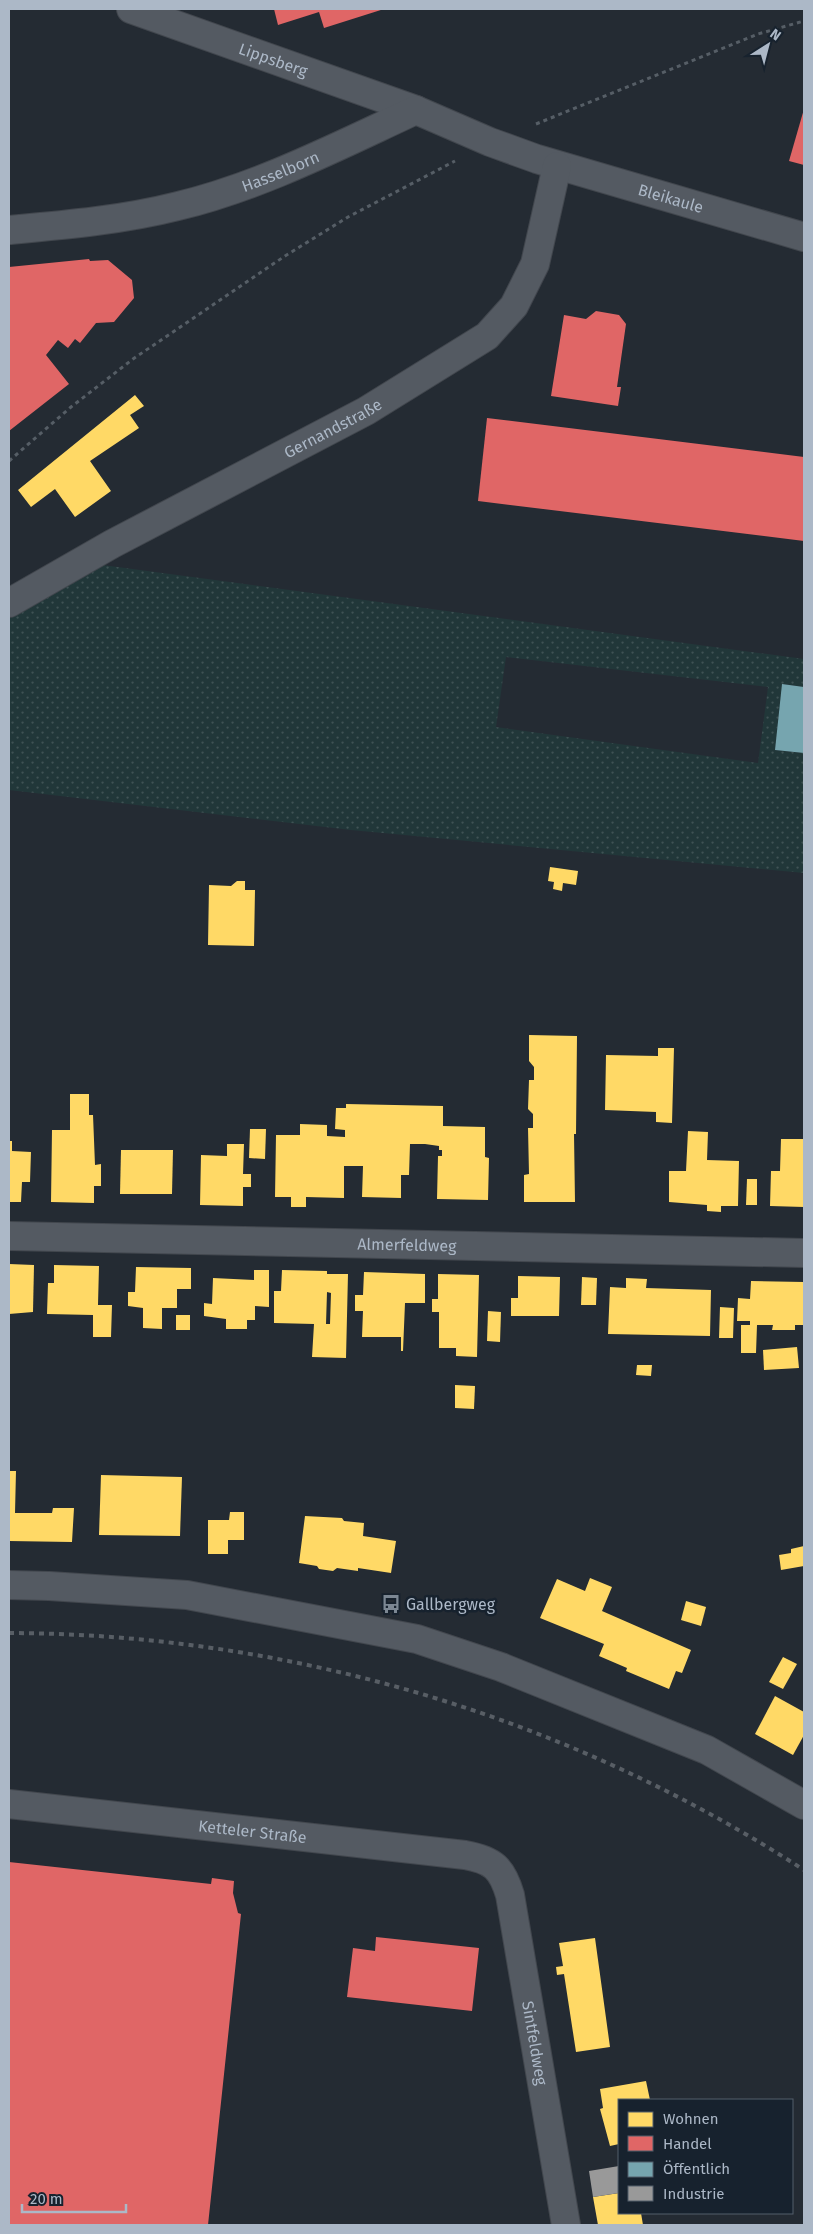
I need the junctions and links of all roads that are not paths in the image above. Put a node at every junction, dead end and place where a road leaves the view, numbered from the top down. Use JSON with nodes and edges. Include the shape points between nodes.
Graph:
{"nodes":[{"id":1,"x":131,"y":9,"type":"edge"},
{"id":2,"x":416,"y":110,"type":"junction"},
{"id":3,"x":547,"y":162,"type":"junction"},
{"id":4,"x":9,"y":230,"type":"edge"},
{"id":5,"x":804,"y":236,"type":"edge"},
{"id":6,"x":9,"y":603,"type":"edge"},
{"id":7,"x":9,"y":1236,"type":"edge"},
{"id":8,"x":804,"y":1253,"type":"edge"},
{"id":9,"x":9,"y":1586,"type":"edge"},
{"id":10,"x":9,"y":1804,"type":"edge"},
{"id":11,"x":804,"y":1805,"type":"edge"},
{"id":12,"x":494,"y":1866,"type":"joint"},
{"id":13,"x":566,"y":2225,"type":"edge"}],
"edges":[{"from":1,"to":2,"type":"street","name":"Lippsberg"},
{"from":2,"to":3,"type":"street"},
{"from":2,"to":4,"type":"street","name":"Hasselborn","via":[[256,182],[193,202],[127,215]]},
{"from":3,"to":5,"type":"street","name":"Bleikaule"},
{"from":3,"to":6,"type":"street","name":"Gernandstraße","via":[[535,264],[514,306],[487,336],[366,411],[112,544]]},
{"from":7,"to":8,"type":"street","name":"Almerfeldweg"},
{"from":9,"to":11,"type":"street","via":[[187,1595],[417,1639],[501,1667],[707,1750]]},
{"from":10,"to":12,"type":"street","name":"Ketteler Straße","via":[[465,1855],[481,1858]]},
{"from":12,"to":13,"type":"street","name":"Sintfeldweg","via":[[502,1873],[510,1895]]}]}
